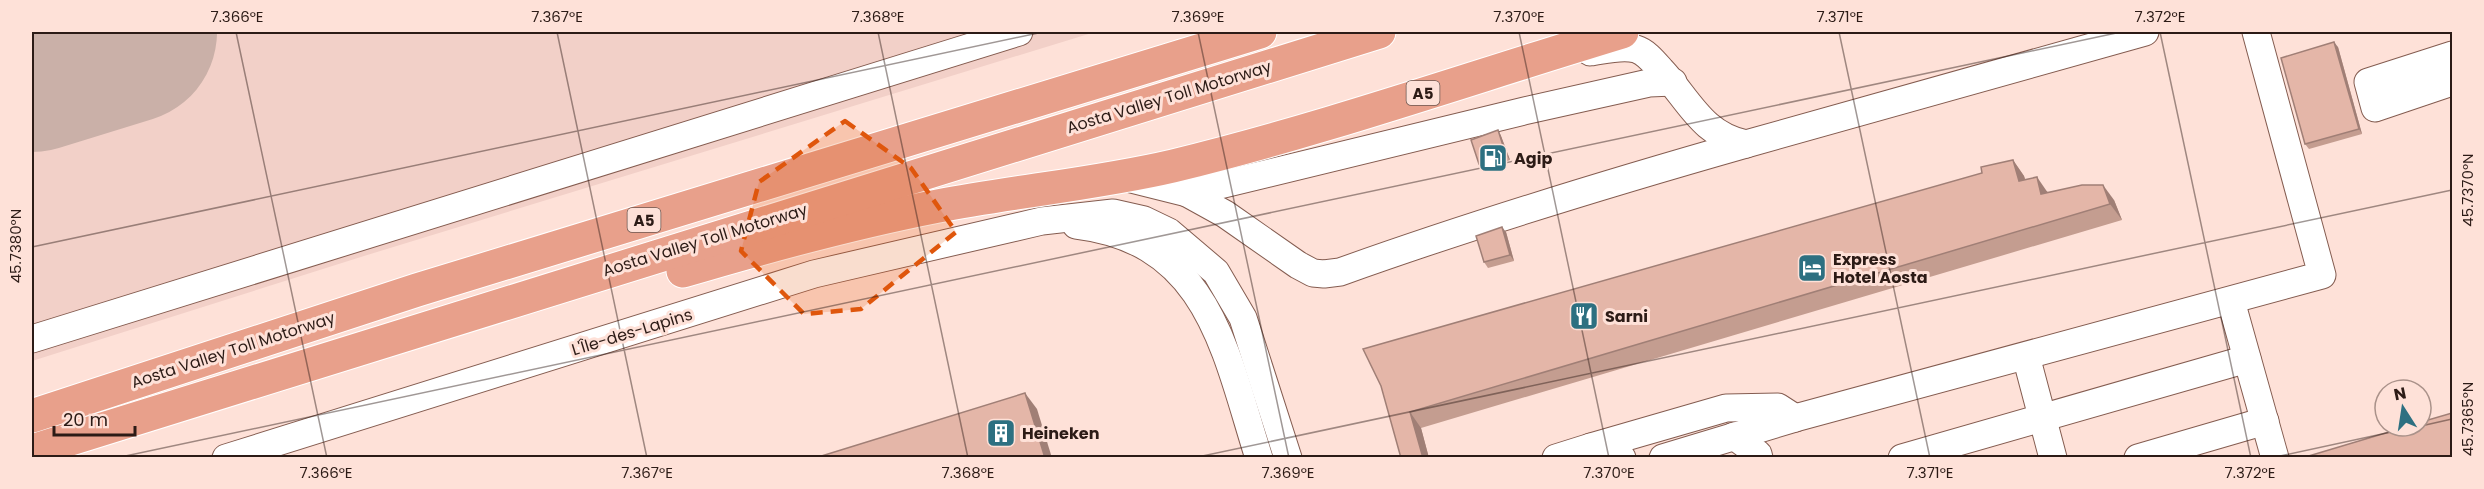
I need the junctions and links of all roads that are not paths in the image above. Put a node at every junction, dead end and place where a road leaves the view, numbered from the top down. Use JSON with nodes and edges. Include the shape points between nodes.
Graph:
{"nodes":[{"id":1,"x":1019,"y":32,"type":"edge"},
{"id":2,"x":1260,"y":32,"type":"edge"},
{"id":3,"x":1379,"y":32,"type":"edge"},
{"id":4,"x":1622,"y":32,"type":"edge"},
{"id":5,"x":2145,"y":32,"type":"edge"},
{"id":6,"x":2256,"y":32,"type":"edge"},
{"id":7,"x":2452,"y":55,"type":"edge"},
{"id":8,"x":1541,"y":56,"type":"junction"},
{"id":9,"x":1673,"y":82,"type":"junction"},
{"id":10,"x":2452,"y":82,"type":"edge"},
{"id":11,"x":1746,"y":144,"type":"junction"},
{"id":12,"x":1121,"y":177,"type":"junction"},
{"id":13,"x":1187,"y":193,"type":"junction"},
{"id":14,"x":1042,"y":221,"type":"junction"},
{"id":15,"x":2230,"y":301,"type":"junction"},
{"id":16,"x":32,"y":339,"type":"edge"},
{"id":17,"x":386,"y":339,"type":"junction"},
{"id":18,"x":2026,"y":356,"type":"junction"},
{"id":19,"x":2247,"y":359,"type":"junction"},
{"id":20,"x":32,"y":416,"type":"edge"},
{"id":21,"x":2043,"y":417,"type":"junction"},
{"id":22,"x":1795,"y":418,"type":"junction"},
{"id":23,"x":2265,"y":421,"type":"junction"},
{"id":24,"x":1734,"y":436,"type":"junction"},
{"id":25,"x":1591,"y":447,"type":"junction"},
{"id":26,"x":32,"y":451,"type":"edge"},
{"id":27,"x":226,"y":458,"type":"edge"},
{"id":28,"x":1259,"y":458,"type":"edge"},
{"id":29,"x":1288,"y":458,"type":"edge"},
{"id":30,"x":1556,"y":458,"type":"edge"},
{"id":31,"x":1622,"y":458,"type":"edge"},
{"id":32,"x":1663,"y":458,"type":"edge"},
{"id":33,"x":1759,"y":458,"type":"edge"},
{"id":34,"x":1902,"y":458,"type":"edge"},
{"id":35,"x":2053,"y":458,"type":"edge"},
{"id":36,"x":2138,"y":458,"type":"edge"},
{"id":37,"x":2275,"y":458,"type":"edge"}],
"edges":[{"from":1,"to":16,"type":"lane"},
{"from":2,"to":20,"type":"highway","name":"Aosta Valley Toll Motorway","number":"A5","via":[[429,286]]},
{"from":3,"to":17,"type":"highway","name":"Aosta Valley Toll Motorway","number":"A5"},
{"from":4,"to":8,"type":"highway","number":"A5"},
{"from":5,"to":11,"type":"lane"},
{"from":6,"to":15,"type":"lane","via":[[2274,64],[2312,206],[2322,275]]},
{"from":7,"to":10,"type":"lane","via":[[2368,82],[2362,95],[2375,108]]},
{"from":8,"to":9,"type":"lane","via":[[1635,49]]},
{"from":8,"to":12,"type":"highway","number":"A5","via":[[1305,130]]},
{"from":9,"to":11,"type":"lane","via":[[1708,127],[1721,137]]},
{"from":9,"to":13,"type":"lane","via":[[1649,83],[1524,111]]},
{"from":11,"to":13,"type":"lane","via":[[1537,205],[1340,272],[1324,274],[1298,265],[1225,214]]},
{"from":12,"to":13,"type":"lane"},
{"from":12,"to":17,"type":"highway","number":"A5","via":[[867,220],[637,284]]},
{"from":14,"to":27,"type":"lane","name":"L'Île-des-Lapins","via":[[814,274]]},
{"from":14,"to":28,"type":"lane","name":"L'Île-des-Lapins","via":[[1120,235],[1165,258],[1184,276],[1220,336]]},
{"from":14,"to":29,"type":"lane","name":"L'Île-des-Lapins","via":[[1113,213],[1144,220],[1169,231],[1203,259],[1216,272],[1243,318]]},
{"from":15,"to":18,"type":"lane"},
{"from":15,"to":19,"type":"lane"},
{"from":17,"to":26,"type":"highway","name":"Aosta Valley Toll Motorway","number":"A5"},
{"from":18,"to":21,"type":"lane"},
{"from":18,"to":22,"type":"lane"},
{"from":19,"to":21,"type":"lane"},
{"from":19,"to":23,"type":"lane"},
{"from":21,"to":34,"type":"lane"},
{"from":21,"to":35,"type":"lane"},
{"from":22,"to":24,"type":"lane"},
{"from":22,"to":25,"type":"lane","via":[[1778,406],[1726,408]]},
{"from":23,"to":36,"type":"lane"},
{"from":23,"to":37,"type":"lane"},
{"from":24,"to":32,"type":"lane"},
{"from":24,"to":33,"type":"lane"},
{"from":25,"to":30,"type":"lane"},
{"from":25,"to":31,"type":"lane"}]}
